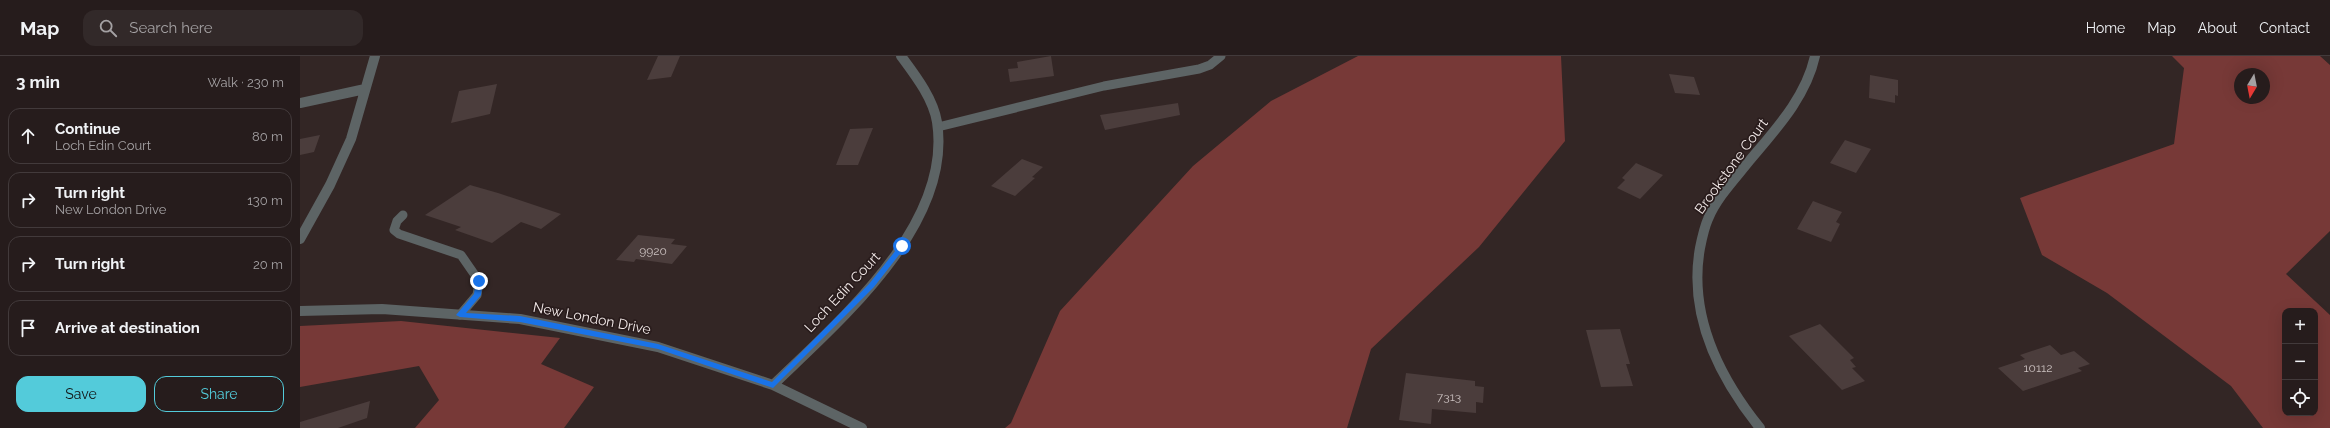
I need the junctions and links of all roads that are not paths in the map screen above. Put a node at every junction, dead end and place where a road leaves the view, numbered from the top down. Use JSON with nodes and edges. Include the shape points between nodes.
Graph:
{"nodes":[{"id":1,"x":375,"y":56,"type":"edge"},
{"id":2,"x":902,"y":56,"type":"edge"},
{"id":3,"x":1221,"y":56,"type":"edge"},
{"id":4,"x":1815,"y":56,"type":"edge"},
{"id":5,"x":365,"y":89,"type":"junction"},
{"id":6,"x":300,"y":103,"type":"edge"},
{"id":7,"x":938,"y":127,"type":"junction"},
{"id":8,"x":404,"y":215,"type":"dead end"},
{"id":9,"x":300,"y":239,"type":"edge"},
{"id":10,"x":300,"y":311,"type":"edge"},
{"id":11,"x":460,"y":315,"type":"junction"},
{"id":12,"x":773,"y":385,"type":"junction"},
{"id":13,"x":862,"y":428,"type":"edge"},
{"id":14,"x":1760,"y":428,"type":"edge"}],
"edges":[{"from":1,"to":5,"type":"street"},
{"from":2,"to":7,"type":"street","name":"Loch Edin Court","via":[[929,97]]},
{"from":3,"to":7,"type":"lane","via":[[1210,65],[1199,69],[1104,86]]},
{"from":4,"to":14,"type":"street","name":"Brookstone Court","via":[[1800,96],[1708,217],[1699,250],[1696,286],[1700,315],[1711,349],[1729,384]]},
{"from":5,"to":6,"type":"street"},
{"from":5,"to":9,"type":"street","via":[[351,139],[330,185]]},
{"from":7,"to":12,"type":"street","name":"Loch Edin Court","via":[[939,156],[928,199],[902,246],[872,285]]},
{"from":8,"to":11,"type":"lane","via":[[394,225],[394,230],[461,255],[479,281],[477,295]]},
{"from":10,"to":11,"type":"street","name":"New London Drive","via":[[382,309]]},
{"from":11,"to":12,"type":"street","name":"New London Drive","via":[[520,319],[658,346]]},
{"from":12,"to":13,"type":"street","name":"New London Drive"}]}
